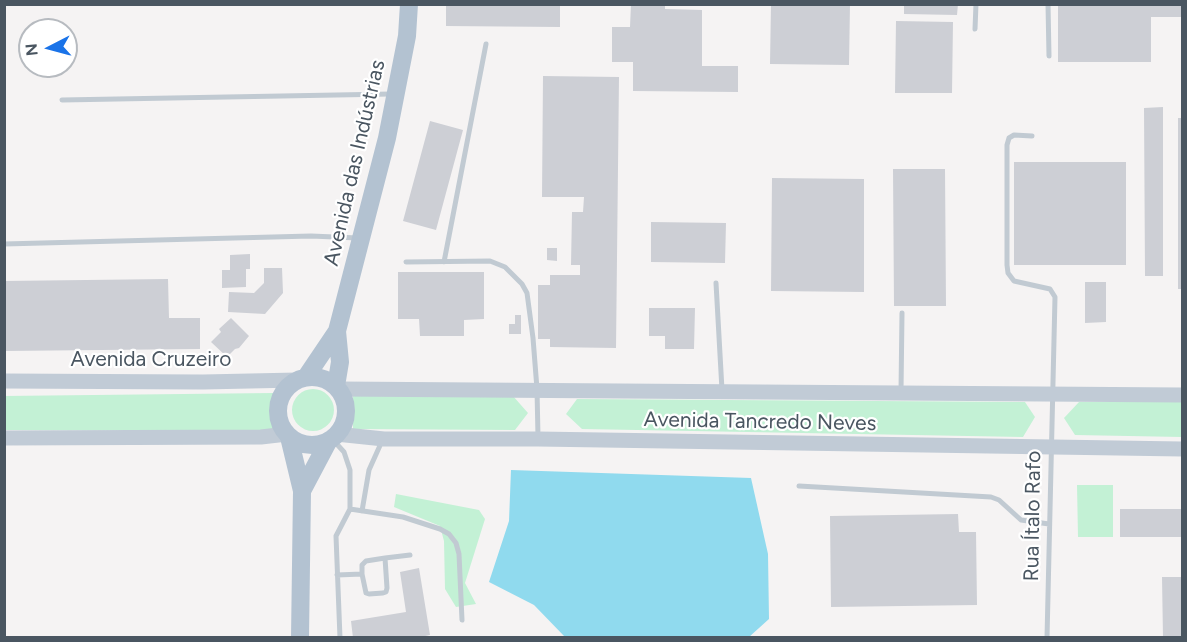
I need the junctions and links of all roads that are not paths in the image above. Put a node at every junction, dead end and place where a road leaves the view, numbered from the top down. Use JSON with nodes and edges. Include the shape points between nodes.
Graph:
{"nodes":[{"id":1,"x":409,"y":4,"type":"edge"},
{"id":2,"x":976,"y":4,"type":"edge"},
{"id":3,"x":1048,"y":4,"type":"edge"},
{"id":4,"x":975,"y":29,"type":"dead end"},
{"id":5,"x":486,"y":44,"type":"dead end"},
{"id":6,"x":1049,"y":56,"type":"dead end"},
{"id":7,"x":396,"y":94,"type":"junction"},
{"id":8,"x":62,"y":100,"type":"dead end"},
{"id":9,"x":1032,"y":135,"type":"dead end"},
{"id":10,"x":363,"y":238,"type":"junction"},
{"id":11,"x":4,"y":244,"type":"edge"},
{"id":12,"x":406,"y":262,"type":"dead end"},
{"id":13,"x":444,"y":262,"type":"junction"},
{"id":14,"x":716,"y":283,"type":"dead end"},
{"id":15,"x":902,"y":313,"type":"dead end"},
{"id":16,"x":337,"y":331,"type":"junction"},
{"id":17,"x":301,"y":378,"type":"junction"},
{"id":18,"x":4,"y":381,"type":"edge"},
{"id":19,"x":338,"y":387,"type":"junction"},
{"id":20,"x":537,"y":389,"type":"junction"},
{"id":21,"x":722,"y":391,"type":"junction"},
{"id":22,"x":901,"y":393,"type":"junction"},
{"id":23,"x":1052,"y":394,"type":"junction"},
{"id":24,"x":1182,"y":395,"type":"edge"},
{"id":25,"x":288,"y":435,"type":"junction"},
{"id":26,"x":4,"y":438,"type":"edge"},
{"id":27,"x":332,"y":438,"type":"junction"},
{"id":28,"x":384,"y":439,"type":"junction"},
{"id":29,"x":538,"y":439,"type":"junction"},
{"id":30,"x":1050,"y":448,"type":"junction"},
{"id":31,"x":1182,"y":449,"type":"edge"},
{"id":32,"x":800,"y":486,"type":"dead end"},
{"id":33,"x":302,"y":491,"type":"junction"},
{"id":34,"x":350,"y":509,"type":"junction"},
{"id":35,"x":362,"y":511,"type":"junction"},
{"id":36,"x":1049,"y":524,"type":"junction"},
{"id":37,"x":410,"y":555,"type":"dead end"},
{"id":38,"x":385,"y":558,"type":"junction"},
{"id":39,"x":362,"y":574,"type":"junction"},
{"id":40,"x":337,"y":575,"type":"junction"},
{"id":41,"x":462,"y":620,"type":"dead end"},
{"id":42,"x":300,"y":638,"type":"edge"},
{"id":43,"x":340,"y":638,"type":"edge"},
{"id":44,"x":1047,"y":638,"type":"edge"}],
"edges":[{"from":1,"to":7,"type":"main road","name":"Avenida das Indústrias"},
{"from":2,"to":4,"type":"lane"},
{"from":3,"to":6,"type":"lane"},
{"from":5,"to":13,"type":"lane"},
{"from":7,"to":8,"type":"lane"},
{"from":7,"to":10,"type":"main road","name":"Avenida das Indústrias"},
{"from":9,"to":23,"type":"lane","name":"Rua Ítalo Rafo","via":[[1014,135],[1007,145],[1007,265],[1014,281],[1050,289],[1055,297]]},
{"from":10,"to":11,"type":"lane"},
{"from":10,"to":16,"type":"main road","name":"Avenida das Indústrias"},
{"from":12,"to":13,"type":"lane"},
{"from":13,"to":20,"type":"lane","via":[[497,263],[522,284],[527,293]]},
{"from":14,"to":21,"type":"lane"},
{"from":15,"to":22,"type":"lane"},
{"from":16,"to":17,"type":"main road"},
{"from":16,"to":19,"type":"main road"},
{"from":17,"to":18,"type":"main road","name":"Avenida Cruzeiro","via":[[203,382]]},
{"from":17,"to":19,"type":"main road","via":[[324,379]]},
{"from":17,"to":25,"type":"main road","via":[[288,386],[278,406],[278,417]]},
{"from":19,"to":20,"type":"main road","name":"Avenida Tancredo Neves"},
{"from":19,"to":27,"type":"main road","via":[[346,408],[345,417]]},
{"from":20,"to":21,"type":"main road","name":"Avenida Tancredo Neves"},
{"from":20,"to":29,"type":"lane"},
{"from":21,"to":22,"type":"main road","name":"Avenida Tancredo Neves"},
{"from":22,"to":23,"type":"main road","name":"Avenida Tancredo Neves"},
{"from":23,"to":24,"type":"main road","name":"Avenida Tancredo Neves"},
{"from":23,"to":30,"type":"lane","name":"Rua Ítalo Rafo"},
{"from":25,"to":26,"type":"main road"},
{"from":25,"to":27,"type":"main road","via":[[308,445]]},
{"from":25,"to":33,"type":"main road"},
{"from":27,"to":28,"type":"main road","name":"Avenida Tancredo Neves"},
{"from":27,"to":33,"type":"main road"},
{"from":27,"to":34,"type":"lane","via":[[348,461]]},
{"from":28,"to":29,"type":"main road","name":"Avenida Tancredo Neves"},
{"from":28,"to":35,"type":"lane","via":[[369,470]]},
{"from":29,"to":30,"type":"main road","name":"Avenida Tancredo Neves"},
{"from":30,"to":31,"type":"main road","name":"Avenida Tancredo Neves"},
{"from":30,"to":36,"type":"lane","name":"Rua Ítalo Rafo"},
{"from":32,"to":36,"type":"lane","via":[[991,497],[1025,522]]},
{"from":33,"to":42,"type":"main road"},
{"from":34,"to":35,"type":"lane"},
{"from":34,"to":40,"type":"lane","via":[[336,536]]},
{"from":35,"to":41,"type":"lane","via":[[403,517],[449,534],[459,554]]},
{"from":36,"to":44,"type":"lane","name":"Rua Ítalo Rafo"},
{"from":37,"to":38,"type":"lane"},
{"from":38,"to":39,"type":"lane","via":[[366,561]]},
{"from":38,"to":39,"type":"lane","via":[[386,592],[366,592]]},
{"from":39,"to":40,"type":"lane"},
{"from":40,"to":43,"type":"lane"}]}
